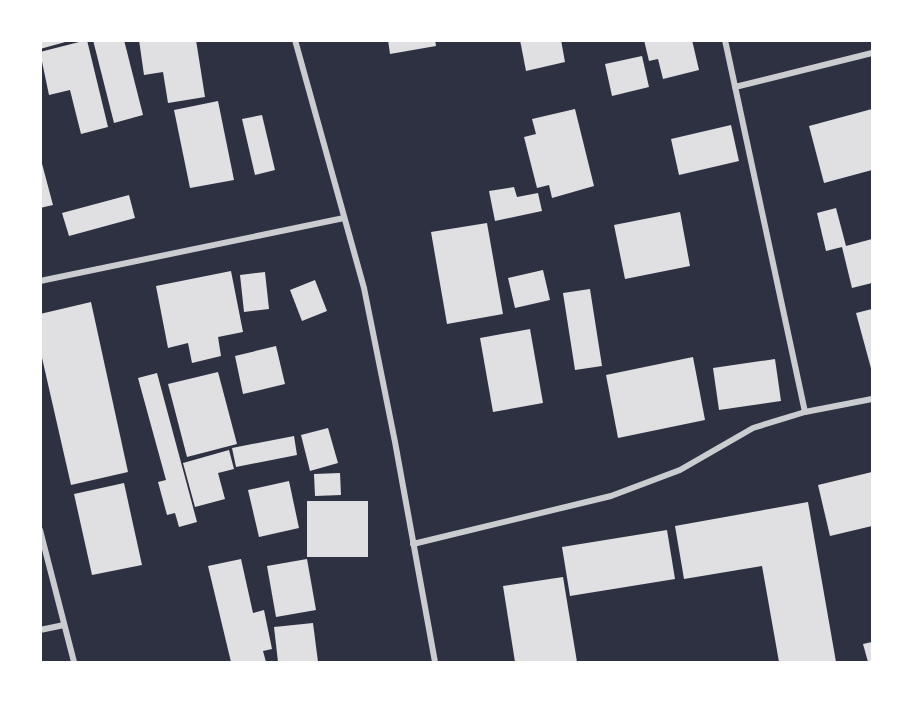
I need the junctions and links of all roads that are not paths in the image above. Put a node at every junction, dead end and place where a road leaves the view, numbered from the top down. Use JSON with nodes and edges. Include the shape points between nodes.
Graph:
{"nodes":[{"id":1,"x":295,"y":40,"type":"edge"},
{"id":2,"x":725,"y":40,"type":"edge"},
{"id":3,"x":873,"y":53,"type":"edge"},
{"id":4,"x":735,"y":87,"type":"junction"},
{"id":5,"x":344,"y":218,"type":"junction"},
{"id":6,"x":40,"y":281,"type":"edge"},
{"id":7,"x":873,"y":399,"type":"edge"},
{"id":8,"x":805,"y":412,"type":"junction"},
{"id":9,"x":40,"y":530,"type":"edge"},
{"id":10,"x":413,"y":544,"type":"junction"},
{"id":11,"x":64,"y":625,"type":"junction"},
{"id":12,"x":40,"y":630,"type":"edge"},
{"id":13,"x":74,"y":663,"type":"edge"},
{"id":14,"x":435,"y":663,"type":"edge"}],
"edges":[{"from":1,"to":5,"type":"street"},
{"from":2,"to":4,"type":"street"},
{"from":3,"to":4,"type":"street"},
{"from":4,"to":8,"type":"street"},
{"from":5,"to":6,"type":"street"},
{"from":5,"to":10,"type":"street","via":[[364,288]]},
{"from":7,"to":8,"type":"street"},
{"from":8,"to":10,"type":"street","via":[[753,428],[680,470],[611,496]]},
{"from":9,"to":11,"type":"street"},
{"from":10,"to":14,"type":"street"},
{"from":11,"to":12,"type":"street"},
{"from":11,"to":13,"type":"street"}]}
